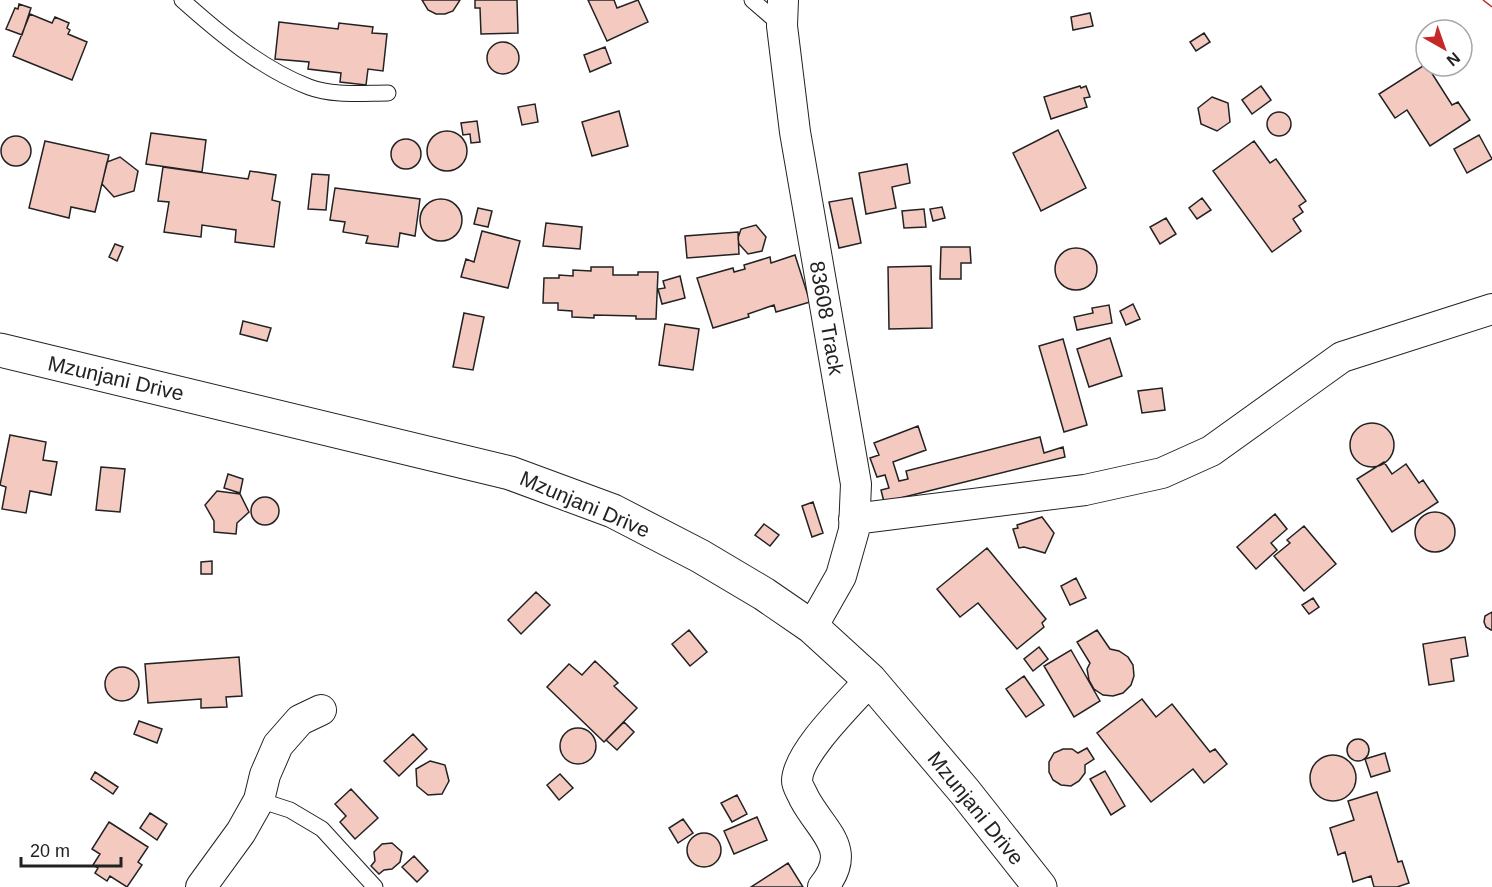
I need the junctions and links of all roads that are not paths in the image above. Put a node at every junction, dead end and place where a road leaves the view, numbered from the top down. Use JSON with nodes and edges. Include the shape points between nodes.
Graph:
{"nodes":[{"id":1,"x":182,"y":0,"type":"edge"},
{"id":2,"x":752,"y":0,"type":"edge"},
{"id":3,"x":783,"y":13,"type":"edge"},
{"id":4,"x":388,"y":93,"type":"dead end"},
{"id":5,"x":1492,"y":309,"type":"edge"},
{"id":6,"x":0,"y":350,"type":"edge"},
{"id":7,"x":854,"y":519,"type":"junction"},
{"id":8,"x":812,"y":627,"type":"junction"},
{"id":9,"x":870,"y":681,"type":"junction"},
{"id":10,"x":321,"y":710,"type":"dead end"},
{"id":11,"x":259,"y":800,"type":"junction"},
{"id":12,"x":201,"y":887,"type":"edge"},
{"id":13,"x":375,"y":887,"type":"edge"},
{"id":14,"x":823,"y":887,"type":"edge"},
{"id":15,"x":1040,"y":887,"type":"edge"}],
"edges":[{"from":1,"to":4,"type":"lane","via":[[240,48],[310,87],[343,93]]},
{"from":2,"to":3,"type":"lane"},
{"from":3,"to":7,"type":"street","name":"83608 Track","via":[[795,132],[856,484]]},
{"from":5,"to":7,"type":"street","via":[[1342,357],[1211,451],[1162,473],[1085,490]]},
{"from":6,"to":8,"type":"main road","name":"Mzunjani Drive","via":[[510,472],[613,511],[755,588]]},
{"from":7,"to":8,"type":"street","name":"83608 Track","via":[[841,576]]},
{"from":8,"to":9,"type":"main road","name":"Mzunjani Drive"},
{"from":9,"to":14,"type":"street","via":[[801,761],[796,782],[833,844],[837,860]]},
{"from":9,"to":15,"type":"main road","name":"Mzunjani Drive"},
{"from":10,"to":11,"type":"street","via":[[300,720],[278,745]]},
{"from":11,"to":12,"type":"street"},
{"from":11,"to":13,"type":"lane","via":[[290,810],[322,830]]}]}
